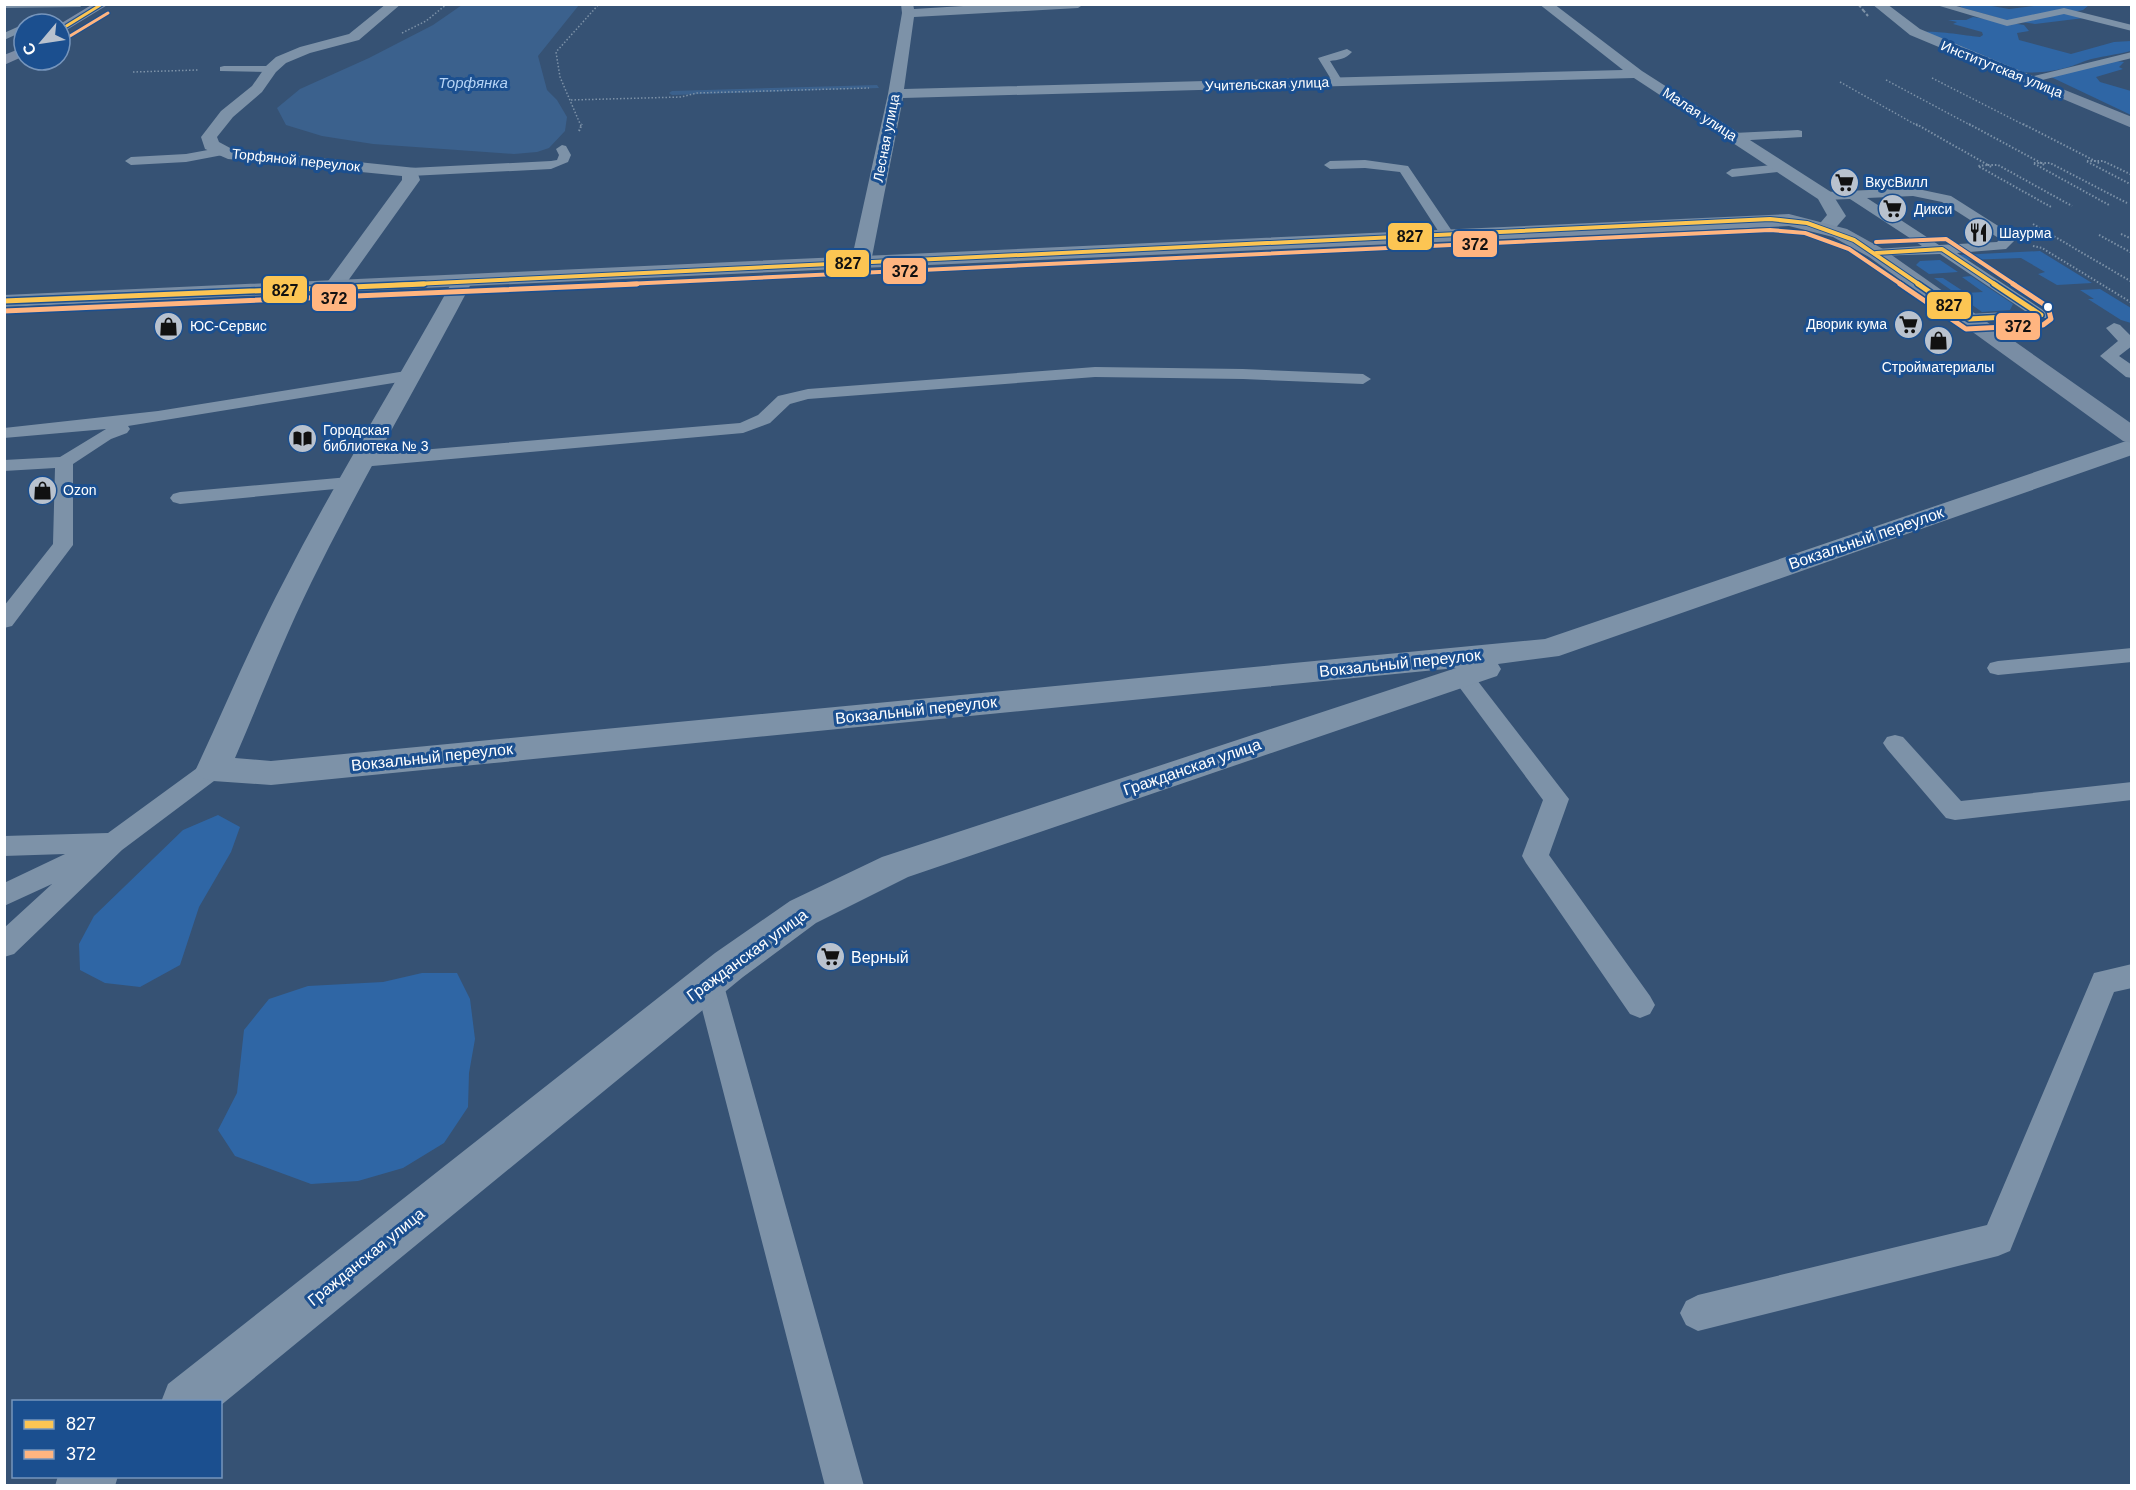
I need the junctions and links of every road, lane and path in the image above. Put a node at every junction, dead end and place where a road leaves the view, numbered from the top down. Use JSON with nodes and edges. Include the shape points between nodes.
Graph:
{"nodes":[{"id":1,"x":80,"y":4,"type":"edge"},
{"id":2,"x":86,"y":4,"type":"edge"},
{"id":3,"x":103,"y":4,"type":"edge"},
{"id":4,"x":395,"y":4,"type":"edge"},
{"id":5,"x":599,"y":4,"type":"edge"},
{"id":6,"x":1078,"y":4,"type":"edge"},
{"id":7,"x":1545,"y":4,"type":"edge"},
{"id":8,"x":1878,"y":4,"type":"edge"},
{"id":9,"x":1937,"y":4,"type":"edge"},
{"id":10,"x":4,"y":5,"type":"edge"},
{"id":11,"x":66,"y":5,"type":"edge"},
{"id":12,"x":907,"y":9,"type":"edge"},
{"id":13,"x":67,"y":12,"type":"edge"},
{"id":14,"x":72,"y":23,"type":"edge"},
{"id":15,"x":2132,"y":28,"type":"edge"},
{"id":16,"x":12,"y":46,"type":"edge"},
{"id":17,"x":1347,"y":52,"type":"dead end"},
{"id":18,"x":2132,"y":55,"type":"edge"},
{"id":19,"x":4,"y":62,"type":"edge"},
{"id":20,"x":224,"y":69,"type":"joint"},
{"id":21,"x":271,"y":69,"type":"junction"},
{"id":22,"x":133,"y":72,"type":"dead end"},
{"id":23,"x":1637,"y":74,"type":"junction"},
{"id":24,"x":1932,"y":78,"type":"dead end"},
{"id":25,"x":1886,"y":80,"type":"dead end"},
{"id":26,"x":2030,"y":80,"type":"junction"},
{"id":27,"x":1338,"y":82,"type":"junction"},
{"id":28,"x":1840,"y":82,"type":"dead end"},
{"id":29,"x":896,"y":91,"type":"junction"},
{"id":30,"x":572,"y":100,"type":"junction"},
{"id":31,"x":2132,"y":123,"type":"edge"},
{"id":32,"x":1798,"y":134,"type":"dead end"},
{"id":33,"x":1734,"y":137,"type":"junction"},
{"id":34,"x":562,"y":149,"type":"joint"},
{"id":35,"x":224,"y":151,"type":"junction"},
{"id":36,"x":131,"y":161,"type":"dead end"},
{"id":37,"x":2095,"y":161,"type":"junction"},
{"id":38,"x":2099,"y":163,"type":"dead end"},
{"id":39,"x":2042,"y":164,"type":"junction"},
{"id":40,"x":1329,"y":165,"type":"dead end"},
{"id":41,"x":1990,"y":166,"type":"junction"},
{"id":42,"x":1782,"y":168,"type":"junction"},
{"id":43,"x":410,"y":172,"type":"junction"},
{"id":44,"x":1732,"y":173,"type":"dead end"},
{"id":45,"x":2132,"y":175,"type":"edge"},
{"id":46,"x":2132,"y":185,"type":"edge"},
{"id":47,"x":1853,"y":195,"type":"junction"},
{"id":48,"x":1825,"y":196,"type":"junction"},
{"id":49,"x":2127,"y":204,"type":"dead end"},
{"id":50,"x":2109,"y":205,"type":"dead end"},
{"id":51,"x":2072,"y":206,"type":"dead end"},
{"id":52,"x":2051,"y":207,"type":"dead end"},
{"id":53,"x":2033,"y":224,"type":"dead end"},
{"id":54,"x":1825,"y":228,"type":"junction"},
{"id":55,"x":1447,"y":234,"type":"junction"},
{"id":56,"x":2121,"y":234,"type":"dead end"},
{"id":57,"x":2099,"y":235,"type":"dead end"},
{"id":58,"x":2009,"y":239,"type":"junction"},
{"id":59,"x":2132,"y":239,"type":"edge"},
{"id":60,"x":1939,"y":250,"type":"junction"},
{"id":61,"x":1876,"y":253,"type":"junction"},
{"id":62,"x":2132,"y":253,"type":"edge"},
{"id":63,"x":861,"y":262,"type":"junction"},
{"id":64,"x":462,"y":282,"type":"junction"},
{"id":65,"x":2132,"y":282,"type":"edge"},
{"id":66,"x":333,"y":288,"type":"junction"},
{"id":67,"x":4,"y":302,"type":"edge"},
{"id":68,"x":2132,"y":303,"type":"edge"},
{"id":69,"x":1968,"y":319,"type":"junction"},
{"id":70,"x":2114,"y":328,"type":"dead end"},
{"id":71,"x":2132,"y":373,"type":"edge"},
{"id":72,"x":412,"y":375,"type":"junction"},
{"id":73,"x":1363,"y":380,"type":"dead end"},
{"id":74,"x":159,"y":417,"type":"junction"},
{"id":75,"x":4,"y":433,"type":"edge"},
{"id":76,"x":2132,"y":436,"type":"edge"},
{"id":77,"x":2132,"y":446,"type":"edge"},
{"id":78,"x":64,"y":462,"type":"junction"},
{"id":79,"x":4,"y":466,"type":"edge"},
{"id":80,"x":355,"y":472,"type":"junction"},
{"id":81,"x":180,"y":498,"type":"dead end"},
{"id":82,"x":4,"y":621,"type":"edge"},
{"id":83,"x":1548,"y":649,"type":"junction"},
{"id":84,"x":2132,"y":655,"type":"edge"},
{"id":85,"x":1998,"y":668,"type":"dead end"},
{"id":86,"x":1462,"y":676,"type":"junction"},
{"id":87,"x":1895,"y":743,"type":"dead end"},
{"id":88,"x":213,"y":769,"type":"junction"},
{"id":89,"x":2132,"y":791,"type":"edge"},
{"id":90,"x":113,"y":843,"type":"junction"},
{"id":91,"x":4,"y":846,"type":"edge"},
{"id":92,"x":4,"y":895,"type":"edge"},
{"id":93,"x":4,"y":946,"type":"edge"},
{"id":94,"x":2132,"y":976,"type":"edge"},
{"id":95,"x":709,"y":982,"type":"junction"},
{"id":96,"x":1640,"y":1005,"type":"dead end"},
{"id":97,"x":1698,"y":1313,"type":"dead end"},
{"id":98,"x":187,"y":1400,"type":"edge"},
{"id":99,"x":845,"y":1485,"type":"edge"}],
"edges":[{"from":1,"to":11,"type":"lane"},
{"from":2,"to":13,"type":"main road"},
{"from":3,"to":14,"type":"main road"},
{"from":4,"to":21,"type":"street","name":"Торфяной переулок","via":[[354,37],[305,50]]},
{"from":5,"to":30,"type":"path","via":[[556,52],[560,77]]},
{"from":6,"to":12,"type":"street"},
{"from":7,"to":23,"type":"street","name":"Малая улица"},
{"from":8,"to":26,"type":"street","name":"Институтская улица","via":[[1915,32]]},
{"from":9,"to":15,"type":"lane","via":[[2007,23],[2064,11]]},
{"from":10,"to":11,"type":"lane"},
{"from":12,"to":29,"type":"street","name":"Лесная улица"},
{"from":16,"to":19,"type":"main road"},
{"from":17,"to":27,"type":"lane","via":[[1338,57],[1323,57]]},
{"from":18,"to":26,"type":"lane"},
{"from":20,"to":21,"type":"lane"},
{"from":20,"to":22,"type":"path"},
{"from":21,"to":35,"type":"street","name":"Торфяной переулок","via":[[257,89],[227,114],[209,137],[211,145]]},
{"from":23,"to":27,"type":"street","name":"Учительская улица"},
{"from":23,"to":33,"type":"street","name":"Малая улица"},
{"from":24,"to":37,"type":"path"},
{"from":25,"to":39,"type":"path"},
{"from":26,"to":31,"type":"main road","name":"Институтская улица"},
{"from":27,"to":29,"type":"street","name":"Учительская улица"},
{"from":28,"to":41,"type":"path"},
{"from":29,"to":30,"type":"path","via":[[697,93],[681,97]]},
{"from":29,"to":63,"type":"street","name":"Лесная улица"},
{"from":30,"to":34,"type":"path","via":[[582,124],[576,137]]},
{"from":32,"to":33,"type":"lane"},
{"from":33,"to":42,"type":"street","name":"Малая улица"},
{"from":34,"to":43,"type":"lane","via":[[562,162],[551,165]]},
{"from":35,"to":36,"type":"lane"},
{"from":35,"to":43,"type":"street","name":"Торфяной переулок"},
{"from":37,"to":38,"type":"path"},
{"from":37,"to":45,"type":"path"},
{"from":37,"to":46,"type":"path","via":[[2086,161]]},
{"from":39,"to":49,"type":"path","via":[[2050,163]]},
{"from":39,"to":50,"type":"path","via":[[2033,163]]},
{"from":40,"to":55,"type":"lane","via":[[1404,169]]},
{"from":41,"to":51,"type":"path","via":[[1998,165]]},
{"from":41,"to":52,"type":"path","via":[[1978,166]]},
{"from":42,"to":44,"type":"lane"},
{"from":42,"to":48,"type":"street","name":"Малая улица"},
{"from":43,"to":66,"type":"street","via":[[411,180]]},
{"from":47,"to":48,"type":"lane"},
{"from":47,"to":58,"type":"lane","via":[[1913,192],[1946,199]]},
{"from":47,"to":60,"type":"lane"},
{"from":48,"to":54,"type":"street","via":[[1837,216]]},
{"from":53,"to":65,"type":"path"},
{"from":54,"to":55,"type":"main road","via":[[1770,219]]},
{"from":54,"to":61,"type":"main road"},
{"from":55,"to":63,"type":"main road"},
{"from":56,"to":59,"type":"path"},
{"from":57,"to":62,"type":"path"},
{"from":58,"to":60,"type":"lane","via":[[2001,246]]},
{"from":58,"to":68,"type":"path","via":[[2042,248]]},
{"from":60,"to":61,"type":"lane"},
{"from":60,"to":69,"type":"lane","via":[[2041,315]]},
{"from":61,"to":69,"type":"main road"},
{"from":63,"to":64,"type":"main road"},
{"from":64,"to":66,"type":"main road"},
{"from":64,"to":72,"type":"street"},
{"from":66,"to":67,"type":"main road"},
{"from":69,"to":76,"type":"main road"},
{"from":70,"to":71,"type":"lane","via":[[2127,342],[2108,356]]},
{"from":72,"to":74,"type":"lane"},
{"from":72,"to":80,"type":"street"},
{"from":73,"to":80,"type":"lane","via":[[1095,372],[808,394],[784,400],[764,419],[743,428]]},
{"from":74,"to":75,"type":"lane"},
{"from":74,"to":78,"type":"lane","via":[[105,435]]},
{"from":77,"to":83,"type":"street","name":"Вокзальный переулок"},
{"from":78,"to":79,"type":"lane"},
{"from":78,"to":82,"type":"lane","via":[[63,545]]},
{"from":80,"to":81,"type":"lane"},
{"from":80,"to":88,"type":"street","via":[[296,585]]},
{"from":83,"to":86,"type":"street","name":"Гражданская улица"},
{"from":83,"to":88,"type":"street","name":"Вокзальный переулок","via":[[283,771]]},
{"from":84,"to":85,"type":"lane"},
{"from":86,"to":95,"type":"street","name":"Гражданская улица","via":[[895,867],[803,912]]},
{"from":86,"to":96,"type":"lane","via":[[1556,799],[1535,856]]},
{"from":87,"to":89,"type":"lane","via":[[1955,811]]},
{"from":88,"to":90,"type":"lane"},
{"from":90,"to":91,"type":"lane"},
{"from":90,"to":92,"type":"lane"},
{"from":90,"to":93,"type":"lane"},
{"from":94,"to":97,"type":"lane","via":[[2104,982],[1998,1239]]},
{"from":95,"to":98,"type":"street","name":"Гражданская улица"},
{"from":95,"to":99,"type":"lane"}]}
